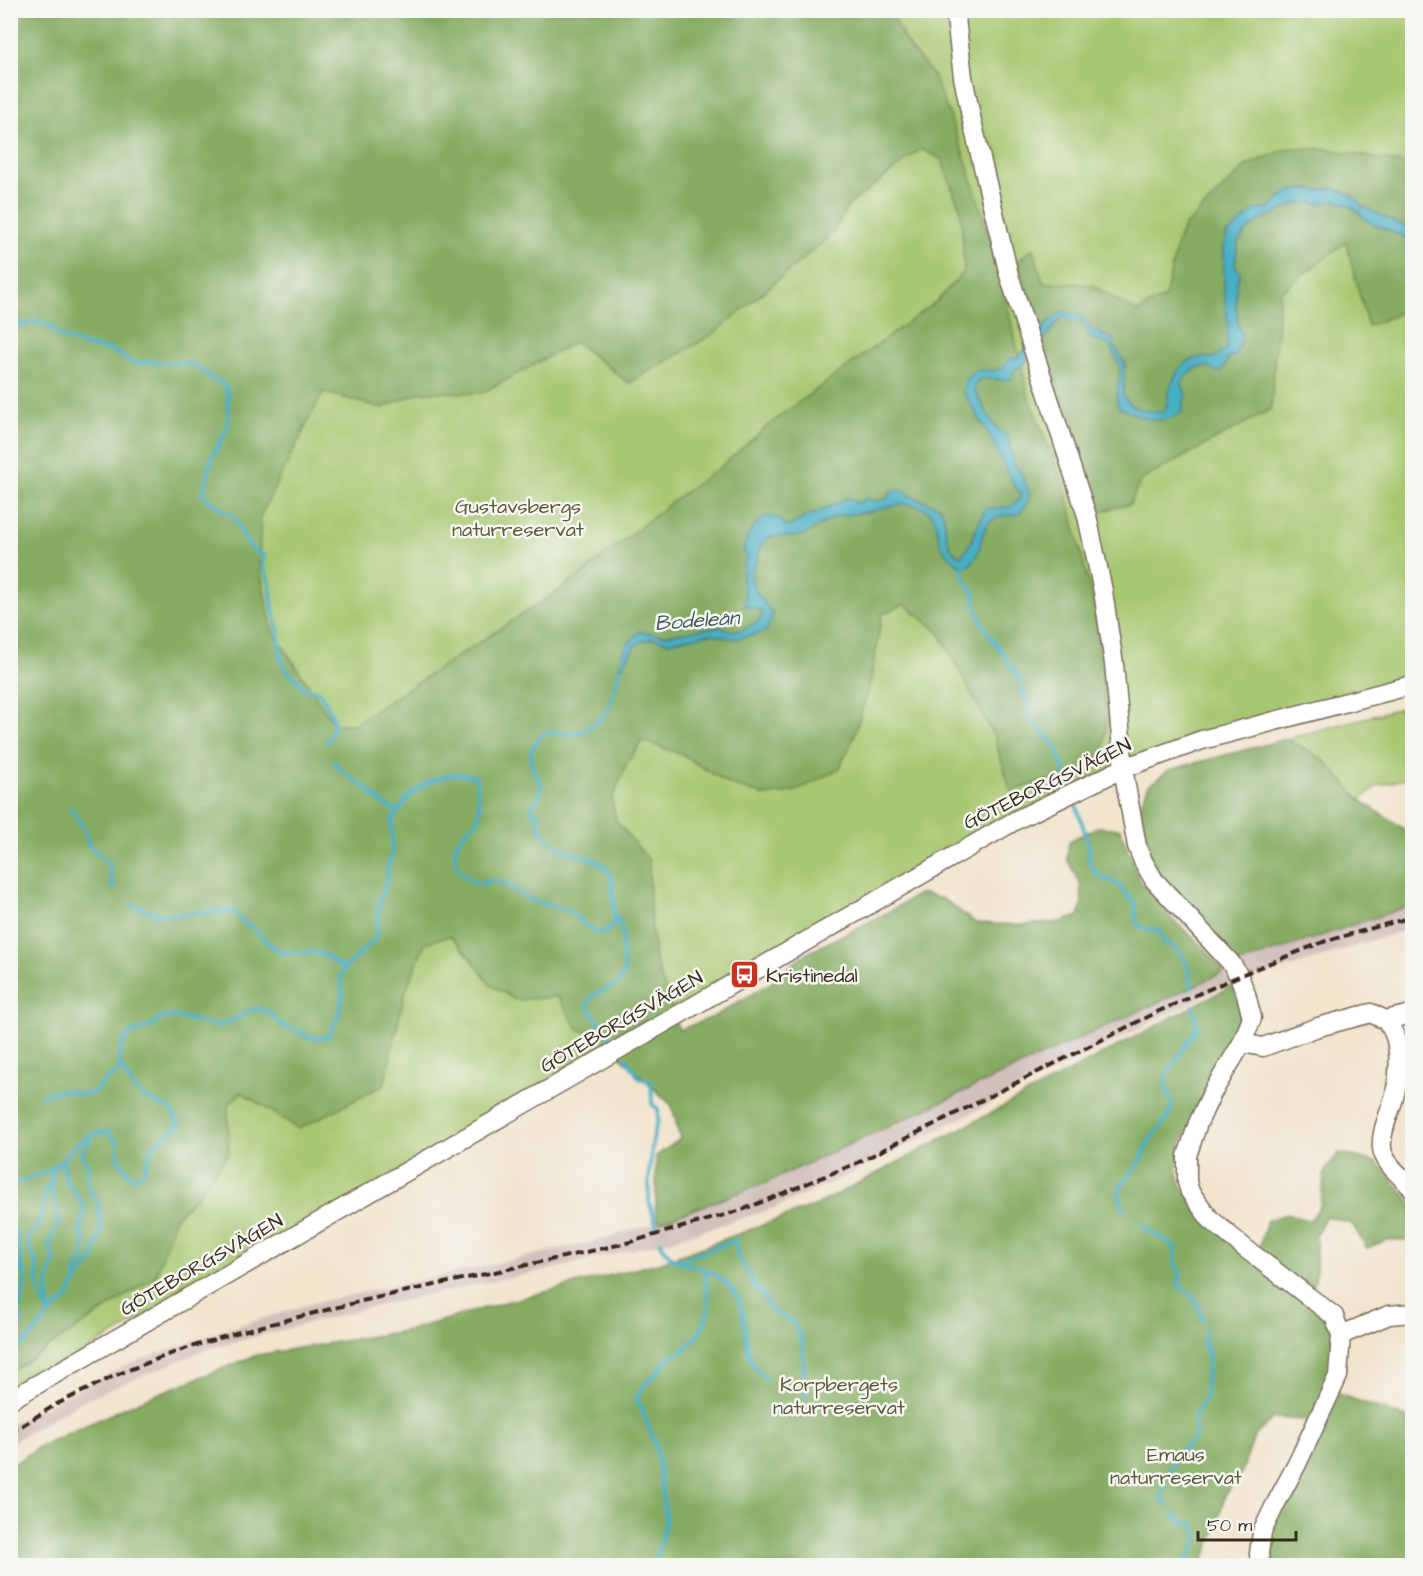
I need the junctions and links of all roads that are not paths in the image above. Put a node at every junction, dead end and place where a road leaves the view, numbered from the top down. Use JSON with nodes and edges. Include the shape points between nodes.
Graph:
{"nodes":[{"id":1,"x":955,"y":10,"type":"edge"},
{"id":2,"x":1413,"y":685,"type":"edge"},
{"id":3,"x":1124,"y":768,"type":"junction"},
{"id":4,"x":1413,"y":1014,"type":"edge"},
{"id":5,"x":1385,"y":1020,"type":"junction"},
{"id":6,"x":1242,"y":1043,"type":"junction"},
{"id":7,"x":1413,"y":1188,"type":"edge"},
{"id":8,"x":1413,"y":1313,"type":"edge"},
{"id":9,"x":1341,"y":1335,"type":"junction"},
{"id":10,"x":13,"y":1399,"type":"edge"},
{"id":11,"x":1260,"y":1566,"type":"edge"}],
"edges":[{"from":1,"to":3,"type":"street","via":[[963,77],[1009,275],[1087,516],[1114,664]]},
{"from":2,"to":3,"type":"street","name":"GÖTEBORGSVÄGEN","via":[[1202,740]]},
{"from":3,"to":6,"type":"street","via":[[1131,822],[1143,861],[1154,880],[1239,976],[1252,1018]]},
{"from":3,"to":10,"type":"street","name":"GÖTEBORGSVÄGEN","via":[[1018,819],[927,870]]},
{"from":4,"to":5,"type":"street"},
{"from":5,"to":6,"type":"street","via":[[1371,1013],[1363,1014],[1263,1047]]},
{"from":5,"to":7,"type":"street","via":[[1395,1035],[1398,1063],[1382,1149],[1388,1162]]},
{"from":6,"to":9,"type":"street","via":[[1198,1123],[1187,1156],[1190,1192],[1219,1227],[1334,1316]]},
{"from":8,"to":9,"type":"street","via":[[1389,1315]]},
{"from":9,"to":11,"type":"street","via":[[1338,1376],[1262,1532]]}]}
